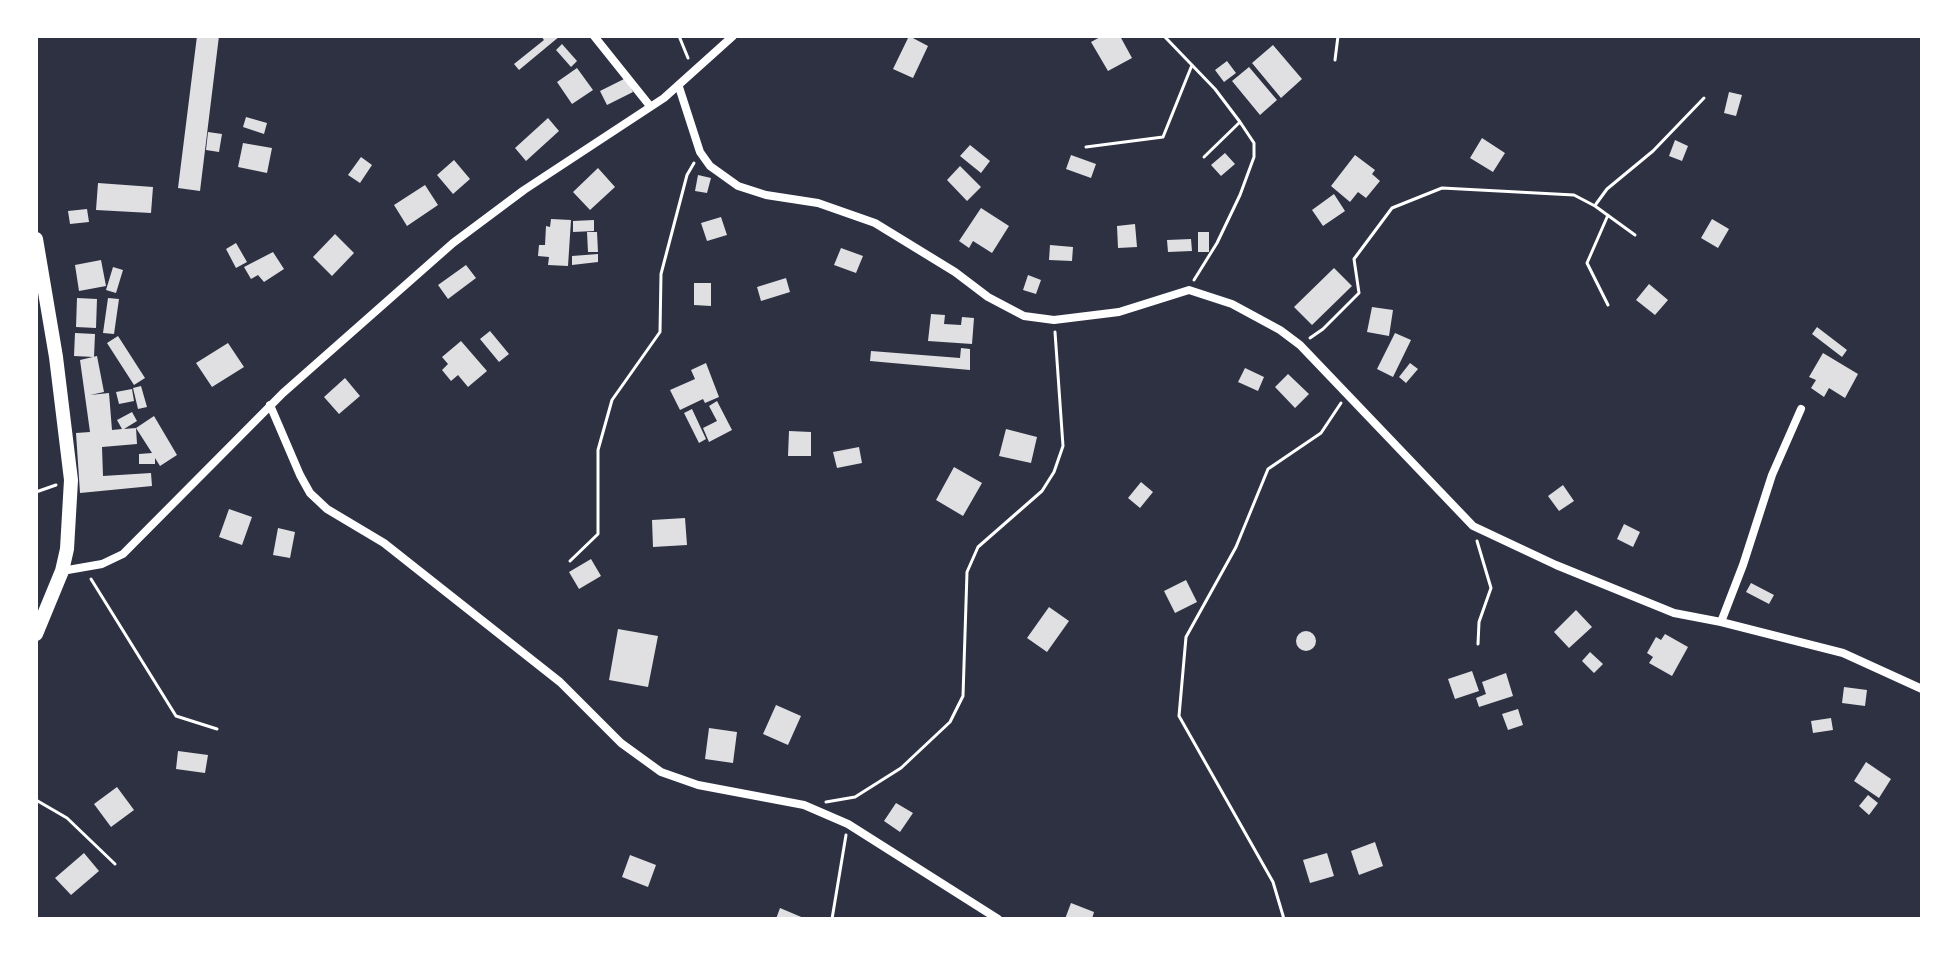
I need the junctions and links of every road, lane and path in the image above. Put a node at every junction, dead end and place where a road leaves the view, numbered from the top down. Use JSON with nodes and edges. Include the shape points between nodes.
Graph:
{"nodes":[{"id":1,"x":594,"y":36,"type":"edge"},
{"id":2,"x":679,"y":36,"type":"edge"},
{"id":3,"x":733,"y":36,"type":"edge"},
{"id":4,"x":1164,"y":36,"type":"edge"},
{"id":5,"x":1338,"y":36,"type":"edge"},
{"id":6,"x":1335,"y":60,"type":"dead end"},
{"id":7,"x":1192,"y":65,"type":"junction"},
{"id":8,"x":697,"y":71,"type":"junction"},
{"id":9,"x":679,"y":87,"type":"junction"},
{"id":10,"x":1704,"y":98,"type":"dead end"},
{"id":11,"x":650,"y":106,"type":"junction"},
{"id":12,"x":1240,"y":122,"type":"junction"},
{"id":13,"x":1086,"y":147,"type":"dead end"},
{"id":14,"x":700,"y":152,"type":"junction"},
{"id":15,"x":1204,"y":157,"type":"dead end"},
{"id":16,"x":1595,"y":206,"type":"junction"},
{"id":17,"x":1608,"y":215,"type":"junction"},
{"id":18,"x":1635,"y":235,"type":"dead end"},
{"id":19,"x":36,"y":239,"type":"edge"},
{"id":20,"x":1189,"y":290,"type":"junction"},
{"id":21,"x":1608,"y":305,"type":"dead end"},
{"id":22,"x":1054,"y":320,"type":"junction"},
{"id":23,"x":1300,"y":345,"type":"junction"},
{"id":24,"x":1347,"y":394,"type":"junction"},
{"id":25,"x":270,"y":405,"type":"junction"},
{"id":26,"x":1801,"y":409,"type":"dead end"},
{"id":27,"x":1473,"y":526,"type":"junction"},
{"id":28,"x":570,"y":561,"type":"dead end"},
{"id":29,"x":84,"y":568,"type":"junction"},
{"id":30,"x":62,"y":571,"type":"junction"},
{"id":31,"x":1721,"y":622,"type":"junction"},
{"id":32,"x":36,"y":634,"type":"edge"},
{"id":33,"x":1478,"y":644,"type":"dead end"},
{"id":34,"x":1922,"y":689,"type":"edge"},
{"id":35,"x":217,"y":729,"type":"dead end"},
{"id":36,"x":36,"y":800,"type":"edge"},
{"id":37,"x":804,"y":805,"type":"junction"},
{"id":38,"x":848,"y":824,"type":"junction"},
{"id":39,"x":115,"y":864,"type":"dead end"},
{"id":40,"x":832,"y":919,"type":"edge"},
{"id":41,"x":998,"y":919,"type":"edge"},
{"id":42,"x":1284,"y":919,"type":"edge"}],
"edges":[{"from":1,"to":11,"type":"street"},
{"from":2,"to":8,"type":"path"},
{"from":3,"to":8,"type":"street"},
{"from":4,"to":7,"type":"path"},
{"from":5,"to":6,"type":"path"},
{"from":7,"to":12,"type":"path"},
{"from":7,"to":13,"type":"path","via":[[1163,137]]},
{"from":8,"to":9,"type":"street"},
{"from":9,"to":11,"type":"street"},
{"from":9,"to":14,"type":"street"},
{"from":10,"to":16,"type":"path"},
{"from":11,"to":25,"type":"street","via":[[453,243]]},
{"from":12,"to":15,"type":"path"},
{"from":12,"to":20,"type":"path","via":[[1254,143],[1254,157],[1217,243]]},
{"from":14,"to":22,"type":"street","via":[[738,186],[818,203],[875,223],[1009,309]]},
{"from":14,"to":28,"type":"path","via":[[687,175],[661,274],[660,332],[612,400],[598,450],[598,534]]},
{"from":16,"to":17,"type":"path"},
{"from":16,"to":23,"type":"path","via":[[1574,195],[1442,188],[1392,208],[1354,259],[1359,293]]},
{"from":17,"to":18,"type":"path"},
{"from":17,"to":21,"type":"path","via":[[1587,263]]},
{"from":19,"to":30,"type":"main road","via":[[71,480]]},
{"from":20,"to":22,"type":"street","via":[[1119,312]]},
{"from":20,"to":23,"type":"street","via":[[1217,297]]},
{"from":22,"to":37,"type":"path","via":[[1063,446],[1042,491],[978,547],[967,572],[963,696],[950,722],[901,768],[855,797]]},
{"from":23,"to":24,"type":"street"},
{"from":24,"to":27,"type":"street"},
{"from":24,"to":42,"type":"path","via":[[1321,433],[1268,469],[1236,547],[1186,637],[1179,716],[1273,882]]},
{"from":25,"to":29,"type":"street","via":[[137,542],[123,554]]},
{"from":25,"to":37,"type":"street","via":[[310,493],[384,543],[560,682],[621,743],[661,772],[698,785]]},
{"from":26,"to":31,"type":"street"},
{"from":27,"to":31,"type":"street","via":[[1674,613]]},
{"from":27,"to":33,"type":"path","via":[[1491,588],[1479,622]]},
{"from":29,"to":30,"type":"street"},
{"from":29,"to":35,"type":"path","via":[[176,716]]},
{"from":30,"to":32,"type":"main road"},
{"from":31,"to":34,"type":"street","via":[[1843,653]]},
{"from":36,"to":39,"type":"path","via":[[67,818]]},
{"from":37,"to":38,"type":"street"},
{"from":38,"to":40,"type":"path"},
{"from":38,"to":41,"type":"street"}]}
